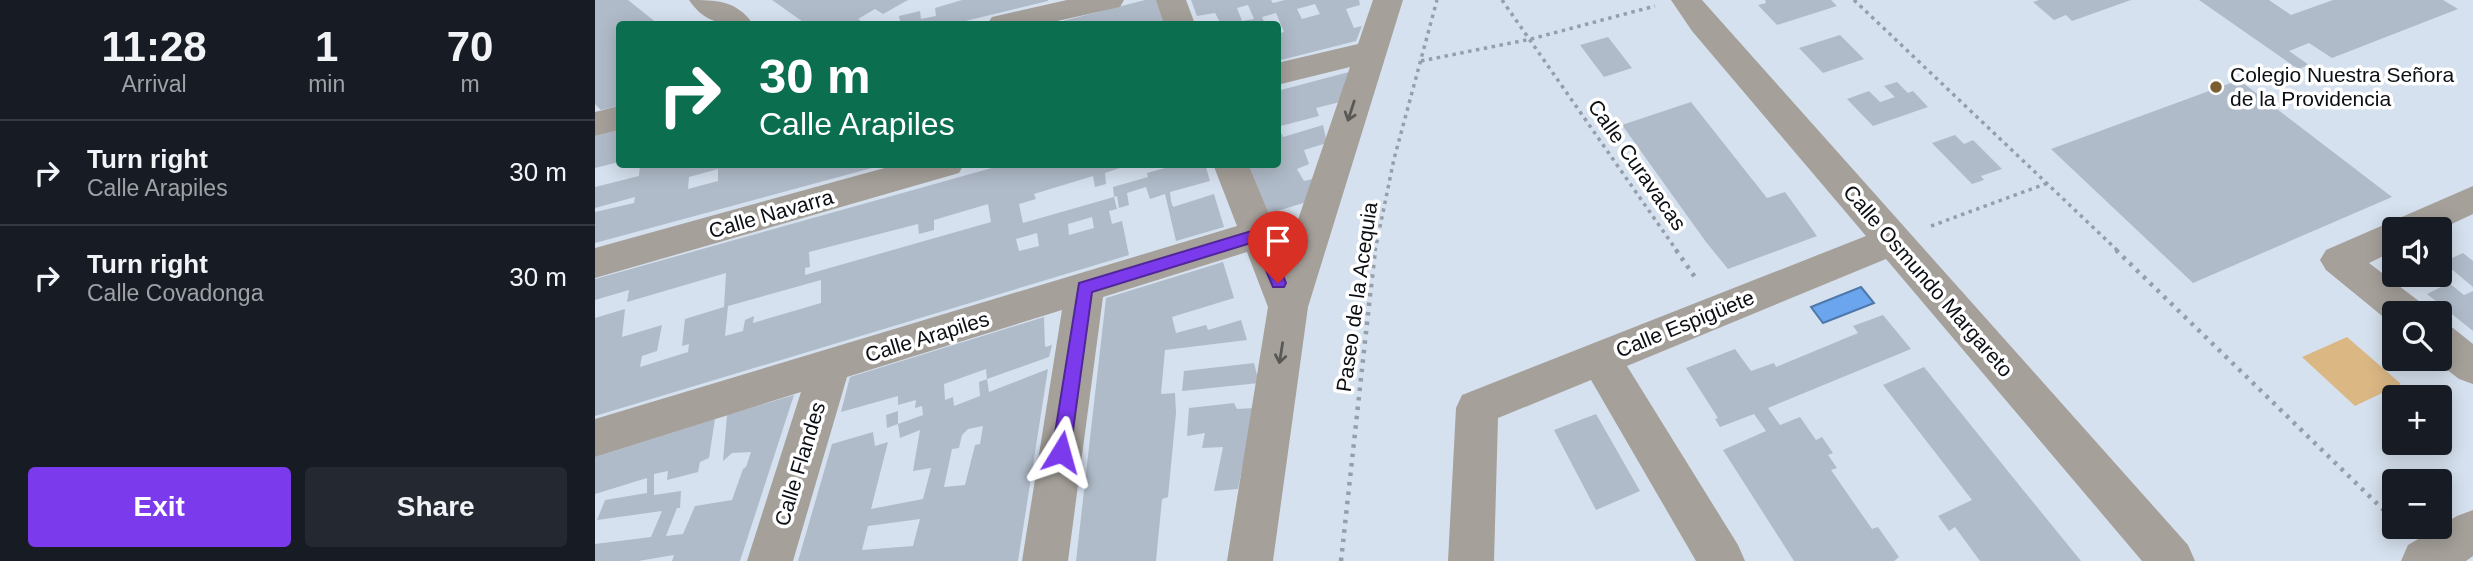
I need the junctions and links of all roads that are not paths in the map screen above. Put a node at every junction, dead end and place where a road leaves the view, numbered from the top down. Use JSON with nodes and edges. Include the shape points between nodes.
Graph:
{"nodes":[{"id":1,"x":704,"y":0,"type":"edge"},
{"id":2,"x":1109,"y":0,"type":"edge"},
{"id":3,"x":1171,"y":0,"type":"edge"},
{"id":4,"x":1388,"y":0,"type":"edge"},
{"id":5,"x":1688,"y":7,"type":"edge"},
{"id":6,"x":733,"y":21,"type":"edge"},
{"id":7,"x":1016,"y":21,"type":"edge"},
{"id":8,"x":1178,"y":21,"type":"edge"},
{"id":9,"x":1371,"y":51,"type":"junction"},
{"id":10,"x":1281,"y":73,"type":"edge"},
{"id":11,"x":616,"y":119,"type":"edge"},
{"id":12,"x":595,"y":124,"type":"edge"},
{"id":13,"x":933,"y":168,"type":"edge"},
{"id":14,"x":1232,"y":168,"type":"edge"},
{"id":15,"x":2473,"y":199,"type":"edge"},
{"id":16,"x":2433,"y":217,"type":"edge"},
{"id":17,"x":1258,"y":234,"type":"junction"},
{"id":18,"x":2382,"y":240,"type":"edge"},
{"id":19,"x":1892,"y":241,"type":"junction"},
{"id":20,"x":595,"y":263,"type":"edge"},
{"id":21,"x":1085,"y":288,"type":"junction"},
{"id":22,"x":2391,"y":301,"type":"edge"},
{"id":23,"x":1288,"y":307,"type":"junction"},
{"id":24,"x":2452,"y":350,"type":"edge"},
{"id":25,"x":1600,"y":359,"type":"junction"},
{"id":26,"x":829,"y":367,"type":"junction"},
{"id":27,"x":2473,"y":367,"type":"edge"},
{"id":28,"x":595,"y":438,"type":"edge"},
{"id":29,"x":2473,"y":531,"type":"edge"},
{"id":30,"x":770,"y":561,"type":"edge"},
{"id":31,"x":1045,"y":561,"type":"edge"},
{"id":32,"x":1250,"y":561,"type":"edge"},
{"id":33,"x":1471,"y":561,"type":"edge"},
{"id":34,"x":1722,"y":561,"type":"edge"},
{"id":35,"x":2172,"y":561,"type":"edge"},
{"id":36,"x":2424,"y":561,"type":"edge"}],
"edges":[{"from":1,"to":6,"type":"street"},
{"from":2,"to":7,"type":"street"},
{"from":3,"to":8,"type":"street"},
{"from":4,"to":9,"type":"street"},
{"from":5,"to":19,"type":"street","name":"Calle Osmundo Margareto"},
{"from":9,"to":10,"type":"street"},
{"from":9,"to":23,"type":"street","one_way":true},
{"from":11,"to":12,"type":"street"},
{"from":13,"to":20,"type":"street","name":"Calle Navarra"},
{"from":14,"to":17,"type":"street"},
{"from":15,"to":16,"type":"street"},
{"from":17,"to":21,"type":"street","name":"Calle Arapiles"},
{"from":17,"to":23,"type":"street"},
{"from":18,"to":22,"type":"street","via":[[2339,260]]},
{"from":19,"to":25,"type":"street","name":"Calle Espigüete"},
{"from":19,"to":35,"type":"street","name":"Calle Osmundo Margareto"},
{"from":21,"to":26,"type":"street","name":"Calle Arapiles"},
{"from":21,"to":31,"type":"street"},
{"from":23,"to":32,"type":"street","one_way":true},
{"from":24,"to":27,"type":"street"},
{"from":25,"to":33,"type":"street","name":"Calle Espigüete","via":[[1477,408]]},
{"from":25,"to":34,"type":"street"},
{"from":26,"to":28,"type":"street","name":"Calle Arapiles"},
{"from":26,"to":30,"type":"street","name":"Calle Flandes"},
{"from":29,"to":36,"type":"street"}]}
